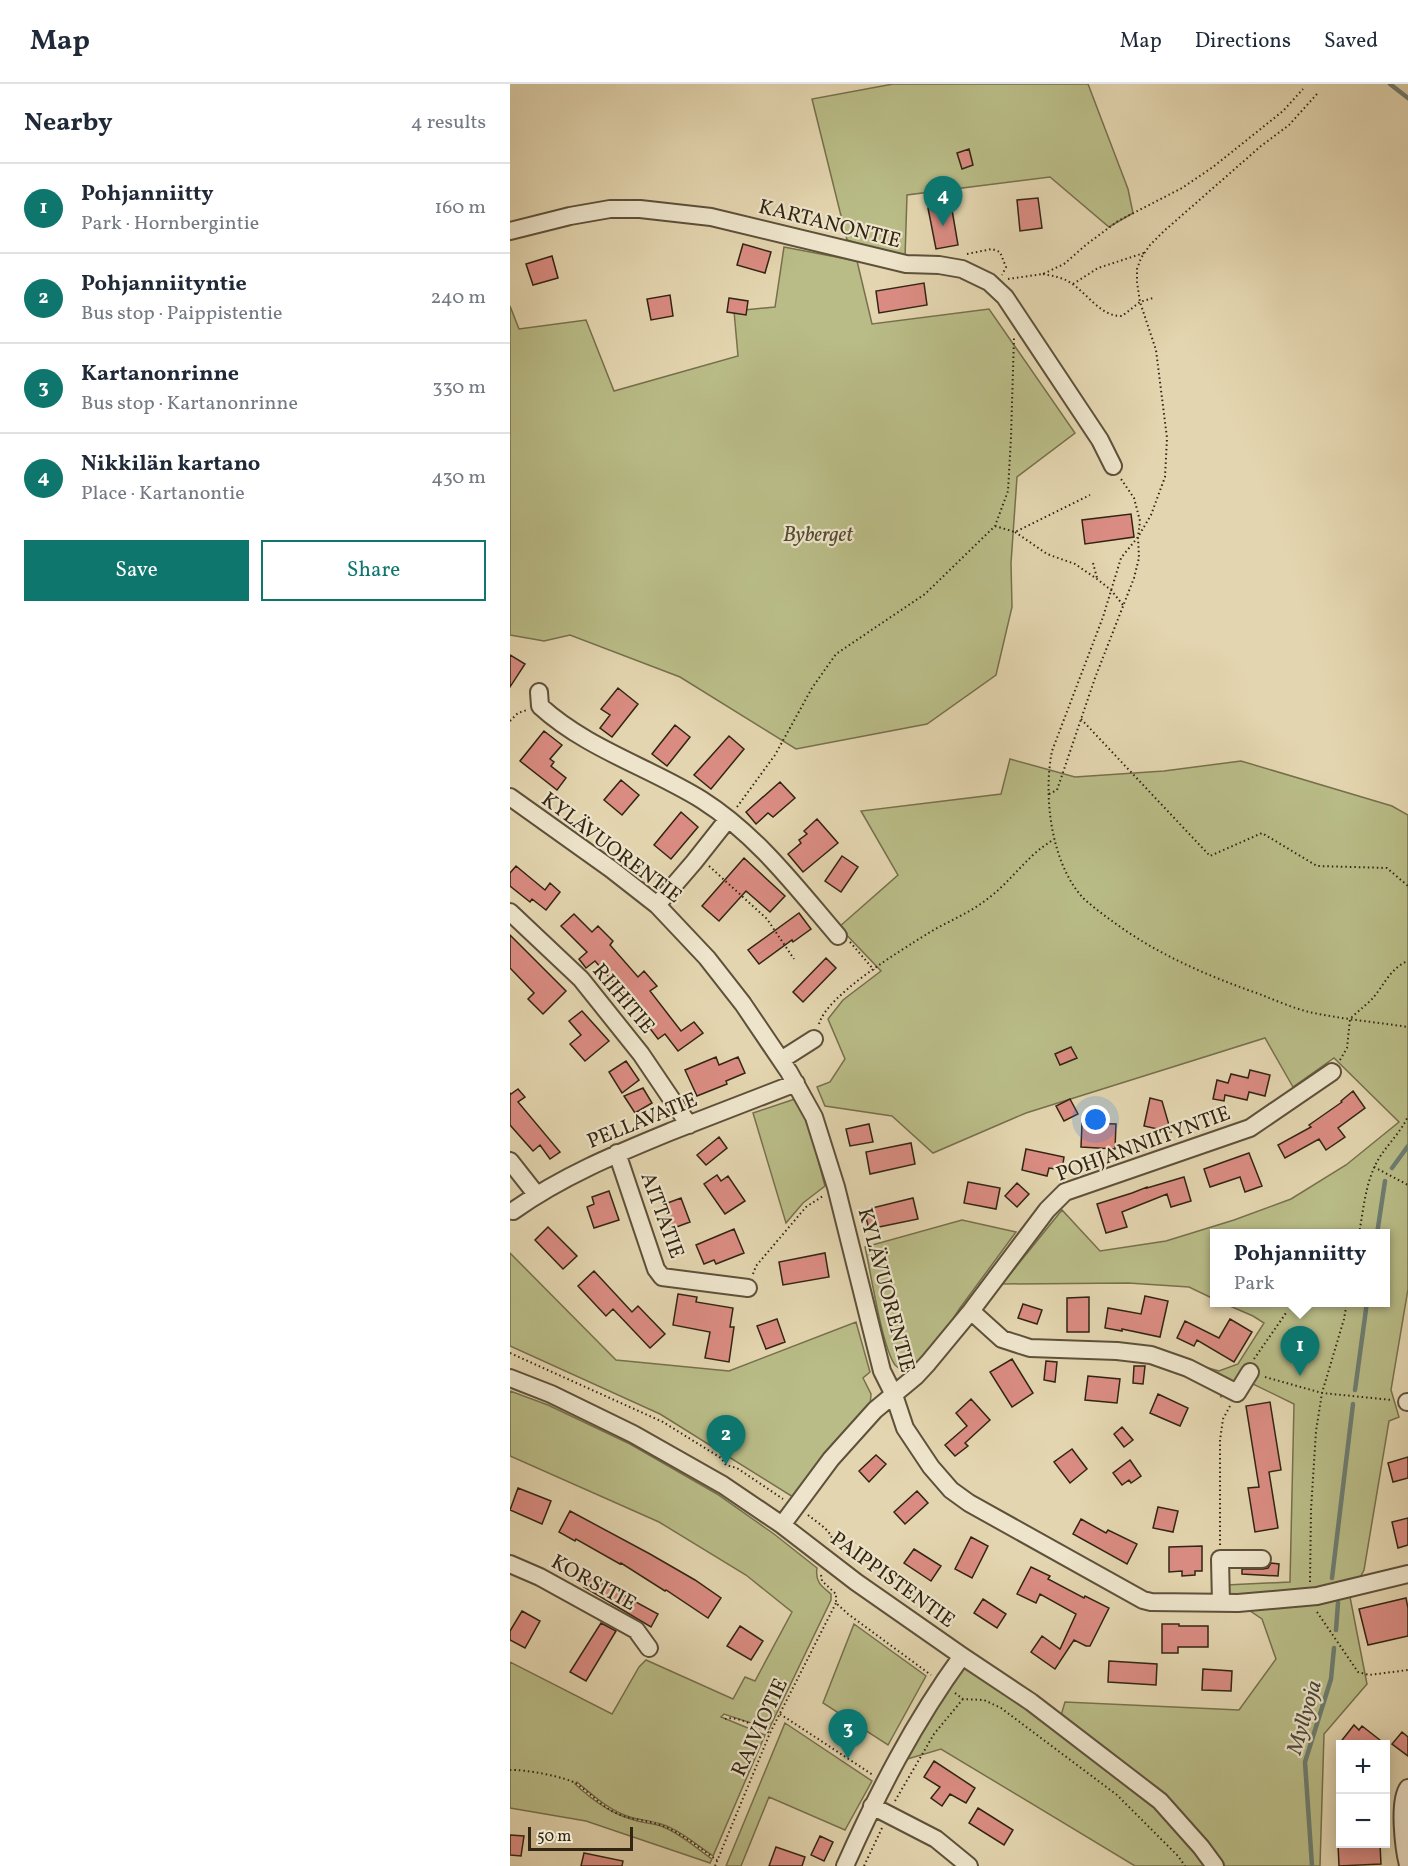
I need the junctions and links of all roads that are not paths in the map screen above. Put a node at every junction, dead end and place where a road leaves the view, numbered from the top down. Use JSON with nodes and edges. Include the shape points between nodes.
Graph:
{"nodes":[{"id":1,"x":510,"y":231,"type":"edge"},
{"id":2,"x":1113,"y":466,"type":"road end"},
{"id":3,"x":540,"y":699,"type":"road end"},
{"id":4,"x":510,"y":797,"type":"edge"},
{"id":5,"x":728,"y":819,"type":"junction"},
{"id":6,"x":657,"y":905,"type":"junction"},
{"id":7,"x":510,"y":912,"type":"edge"},
{"id":8,"x":838,"y":936,"type":"road end"},
{"id":9,"x":814,"y":1039,"type":"dead end"},
{"id":10,"x":781,"y":1060,"type":"junction"},
{"id":11,"x":1332,"y":1072,"type":"road end"},
{"id":12,"x":796,"y":1083,"type":"junction"},
{"id":13,"x":689,"y":1125,"type":"junction"},
{"id":14,"x":617,"y":1153,"type":"junction"},
{"id":15,"x":510,"y":1161,"type":"edge"},
{"id":16,"x":537,"y":1194,"type":"junction"},
{"id":17,"x":513,"y":1211,"type":"dead end"},
{"id":18,"x":748,"y":1288,"type":"road end"},
{"id":19,"x":971,"y":1311,"type":"junction"},
{"id":20,"x":1250,"y":1372,"type":"road end"},
{"id":21,"x":510,"y":1378,"type":"edge"},
{"id":22,"x":894,"y":1395,"type":"junction"},
{"id":23,"x":782,"y":1525,"type":"junction"},
{"id":24,"x":1262,"y":1558,"type":"dead end"},
{"id":25,"x":510,"y":1564,"type":"edge"},
{"id":26,"x":1408,"y":1574,"type":"edge"},
{"id":27,"x":1221,"y":1603,"type":"junction"},
{"id":28,"x":649,"y":1648,"type":"dead end"},
{"id":29,"x":962,"y":1656,"type":"junction"},
{"id":30,"x":1408,"y":1788,"type":"edge"},
{"id":31,"x":872,"y":1806,"type":"junction"},
{"id":32,"x":1408,"y":1865,"type":"edge"},
{"id":33,"x":845,"y":1866,"type":"edge"},
{"id":34,"x":969,"y":1866,"type":"edge"},
{"id":35,"x":1215,"y":1866,"type":"edge"}],
"edges":[{"from":1,"to":2,"type":"street","name":"KARTANONTIE","via":[[610,209],[640,209],[711,217],[906,264],[962,269],[989,282],[1005,297],[1100,440]]},
{"from":3,"to":5,"type":"street","via":[[572,732],[702,800]]},
{"from":4,"to":6,"type":"street","name":"KYLÄVUORENTIE"},
{"from":5,"to":6,"type":"street"},
{"from":5,"to":8,"type":"street","via":[[763,849]]},
{"from":6,"to":10,"type":"street","name":"KYLÄVUORENTIE","via":[[707,958]]},
{"from":7,"to":13,"type":"street","name":"RIIHITIE","via":[[580,978],[641,1054]]},
{"from":9,"to":10,"type":"street"},
{"from":10,"to":12,"type":"street","name":"KYLÄVUORENTIE"},
{"from":11,"to":19,"type":"street","name":"POHJANNIITYNTIE","via":[[1250,1128],[1065,1192]]},
{"from":12,"to":13,"type":"street","name":"PELLAVATIE"},
{"from":12,"to":22,"type":"street","name":"KYLÄVUORENTIE","via":[[814,1117],[836,1187],[882,1371]]},
{"from":13,"to":14,"type":"street","name":"PELLAVATIE"},
{"from":14,"to":16,"type":"street","name":"PELLAVATIE"},
{"from":14,"to":18,"type":"street","name":"AITTATIE","via":[[662,1277]]},
{"from":15,"to":16,"type":"street"},
{"from":16,"to":17,"type":"street","name":"PELLAVATIE"},
{"from":19,"to":20,"type":"street","via":[[1002,1339],[1030,1348],[1150,1355],[1188,1368],[1237,1393]]},
{"from":19,"to":22,"type":"street","name":"POHJANNIITYNTIE","via":[[916,1376]]},
{"from":21,"to":23,"type":"street","name":"PAIPPISTENTIE","via":[[633,1434],[723,1485]]},
{"from":22,"to":23,"type":"street","name":"POHJANNIITYNTIE","via":[[874,1410],[831,1459]]},
{"from":22,"to":27,"type":"street","name":"KYLÄVUORENTIE","via":[[905,1428],[931,1467],[969,1503],[1143,1600]]},
{"from":23,"to":29,"type":"street","name":"PAIPPISTENTIE"},
{"from":24,"to":27,"type":"street","via":[[1220,1559]]},
{"from":25,"to":28,"type":"street","name":"KORSITIE","via":[[636,1630]]},
{"from":26,"to":27,"type":"street","name":"KYLÄVUORENTIE","via":[[1309,1597]]},
{"from":29,"to":31,"type":"street","via":[[918,1722]]},
{"from":29,"to":35,"type":"street","name":"PAIPPISTENTIE","via":[[1031,1702],[1160,1802]]},
{"from":30,"to":32,"type":"street","via":[[1404,1793],[1403,1819]]},
{"from":31,"to":33,"type":"street"},
{"from":31,"to":34,"type":"street","via":[[936,1839]]}]}
